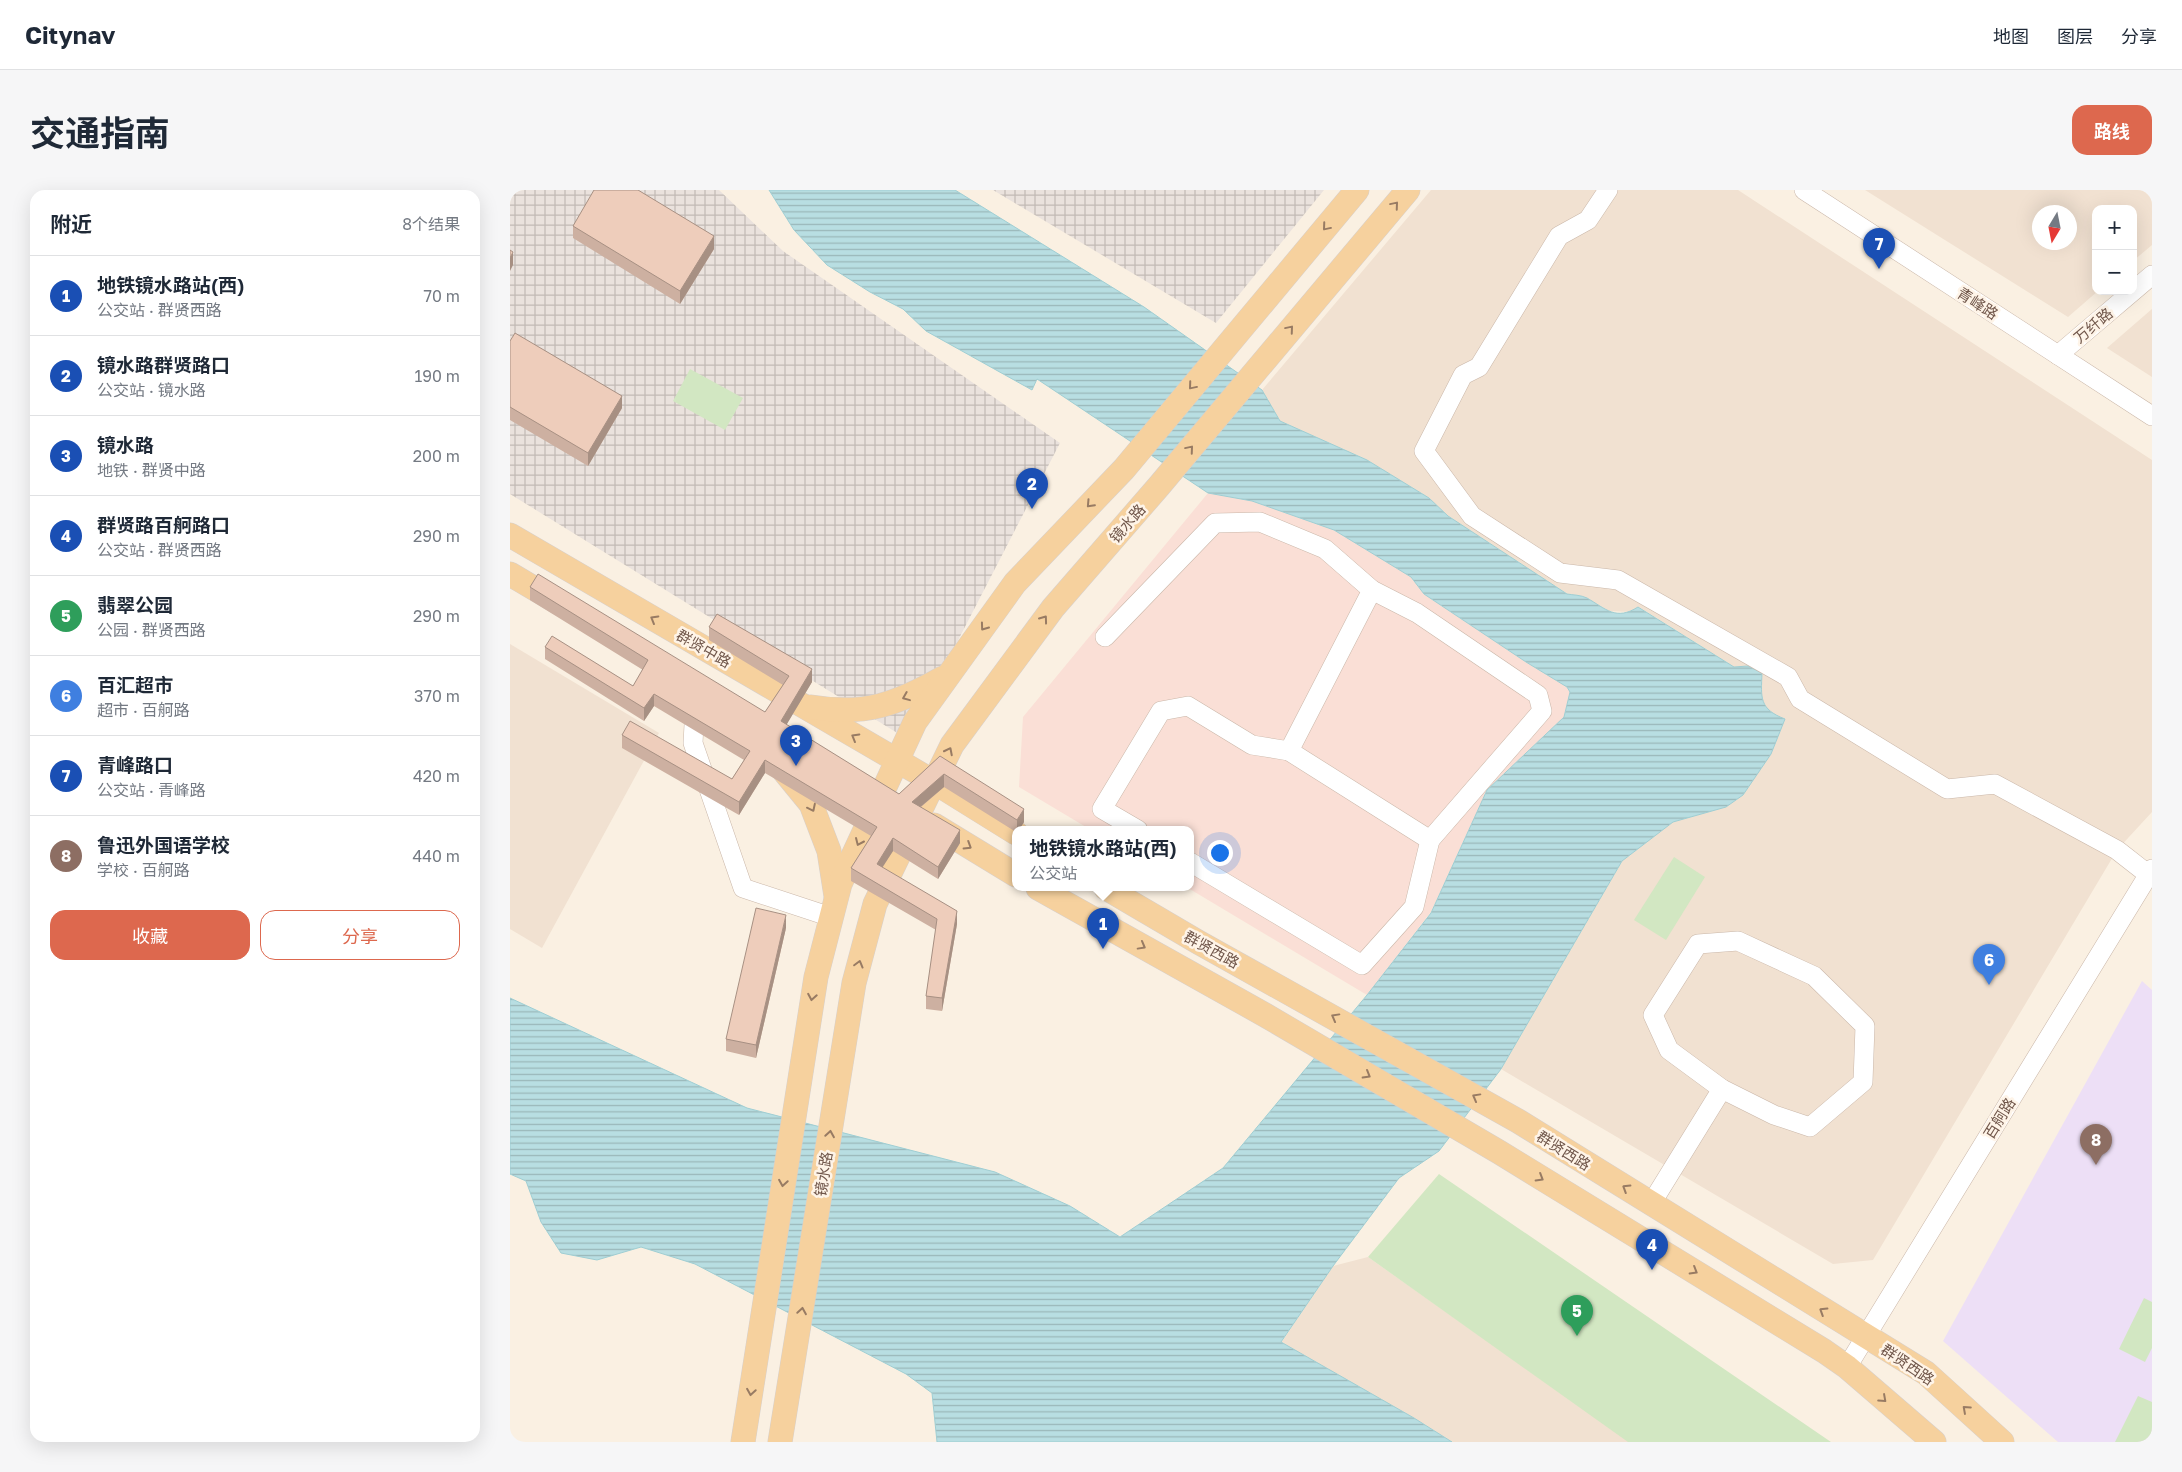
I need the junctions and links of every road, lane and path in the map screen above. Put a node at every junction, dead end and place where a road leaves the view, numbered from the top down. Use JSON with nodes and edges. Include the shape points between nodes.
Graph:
{"nodes":[{"id":1,"x":1357,"y":190,"type":"edge"},
{"id":2,"x":1408,"y":190,"type":"edge"},
{"id":3,"x":1608,"y":190,"type":"edge"},
{"id":4,"x":1804,"y":190,"type":"edge"},
{"id":5,"x":2152,"y":275,"type":"edge"},
{"id":6,"x":2058,"y":355,"type":"junction"},
{"id":7,"x":2152,"y":416,"type":"edge"},
{"id":8,"x":510,"y":535,"type":"edge"},
{"id":9,"x":510,"y":574,"type":"edge"},
{"id":10,"x":1372,"y":590,"type":"junction"},
{"id":11,"x":578,"y":614,"type":"edge"},
{"id":12,"x":1105,"y":638,"type":"dead end"},
{"id":13,"x":949,"y":675,"type":"junction"},
{"id":14,"x":709,"y":693,"type":"edge"},
{"id":15,"x":803,"y":706,"type":"junction"},
{"id":16,"x":1289,"y":751,"type":"junction"},
{"id":17,"x":771,"y":754,"type":"edge"},
{"id":18,"x":897,"y":761,"type":"junction"},
{"id":19,"x":934,"y":782,"type":"junction"},
{"id":20,"x":873,"y":788,"type":"junction"},
{"id":21,"x":917,"y":814,"type":"junction"},
{"id":22,"x":1131,"y":826,"type":"edge"},
{"id":23,"x":1012,"y":831,"type":"edge"},
{"id":24,"x":1430,"y":840,"type":"junction"},
{"id":25,"x":1194,"y":864,"type":"edge"},
{"id":26,"x":2150,"y":872,"type":"edge"},
{"id":27,"x":1012,"y":873,"type":"edge"},
{"id":28,"x":1043,"y":891,"type":"edge"},
{"id":29,"x":1111,"y":891,"type":"edge"},
{"id":30,"x":834,"y":909,"type":"junction"},
{"id":31,"x":1722,"y":1089,"type":"junction"},
{"id":32,"x":1651,"y":1204,"type":"junction"},
{"id":33,"x":1865,"y":1336,"type":"junction"},
{"id":34,"x":1847,"y":1367,"type":"junction"},
{"id":35,"x":743,"y":1442,"type":"edge"},
{"id":36,"x":780,"y":1442,"type":"edge"},
{"id":37,"x":1934,"y":1442,"type":"edge"},
{"id":38,"x":2002,"y":1442,"type":"edge"}],
"edges":[{"from":1,"to":13,"type":"main road","one_way":true,"via":[[1124,469],[1015,583]]},
{"from":19,"to":2,"type":"main road","name":"镜水路","one_way":true,"via":[[952,745],[1053,608]]},
{"from":3,"to":26,"type":"street","via":[[1588,220],[1559,236],[1479,367],[1463,375],[1424,451],[1472,516],[1560,573],[1618,580],[1788,677],[1800,699],[1947,789],[1995,784],[2117,850]]},
{"from":4,"to":6,"type":"street","name":"青峰路"},
{"from":5,"to":6,"type":"street","name":"万纤路"},
{"from":6,"to":7,"type":"street","name":"青峰路"},
{"from":15,"to":8,"type":"main road","name":"群贤中路","one_way":true},
{"from":9,"to":11,"type":"main road"},
{"from":10,"to":12,"type":"street","via":[[1325,549],[1260,522],[1215,523]]},
{"from":10,"to":16,"type":"street"},
{"from":10,"to":24,"type":"street","via":[[1417,613],[1538,695],[1542,711]]},
{"from":13,"to":15,"type":"main road","one_way":true,"via":[[877,708],[834,711]]},
{"from":13,"to":18,"type":"main road","via":[[915,722]]},
{"from":14,"to":30,"type":"street","via":[[693,743],[743,888]]},
{"from":18,"to":15,"type":"main road","name":"群贤中路","one_way":true},
{"from":16,"to":22,"type":"street","via":[[1252,744],[1188,706],[1161,711],[1102,809]]},
{"from":16,"to":24,"type":"street"},
{"from":17,"to":30,"type":"main road","one_way":true,"via":[[811,804],[829,851]]},
{"from":18,"to":19,"type":"main road"},
{"from":18,"to":20,"type":"main road"},
{"from":19,"to":21,"type":"main road","name":"镜水路"},
{"from":19,"to":23,"type":"main road"},
{"from":20,"to":21,"type":"main road"},
{"from":20,"to":30,"type":"main road","one_way":true},
{"from":21,"to":27,"type":"main road","one_way":true},
{"from":36,"to":21,"type":"main road","name":"镜水路","one_way":true,"via":[[854,983],[875,904]]},
{"from":24,"to":25,"type":"street","via":[[1414,907],[1362,965]]},
{"from":26,"to":33,"type":"street","name":"百舸路"},
{"from":28,"to":34,"type":"main road","one_way":true,"via":[[1265,1015],[1499,1152]]},
{"from":32,"to":29,"type":"main road","name":"群贤西路","one_way":true,"via":[[1518,1121]]},
{"from":30,"to":35,"type":"main road","one_way":true,"via":[[816,977],[800,1065]]},
{"from":31,"to":31,"type":"street","via":[[1669,1050],[1653,1014],[1698,944],[1738,941],[1814,976],[1865,1026],[1863,1082],[1810,1127],[1774,1116]]},
{"from":31,"to":32,"type":"street"},
{"from":33,"to":32,"type":"main road","name":"群贤西路","one_way":true},
{"from":33,"to":34,"type":"street","name":"百舸路"},
{"from":38,"to":33,"type":"main road","name":"群贤西路","one_way":true,"via":[[1926,1373]]},
{"from":34,"to":37,"type":"main road","one_way":true}]}
